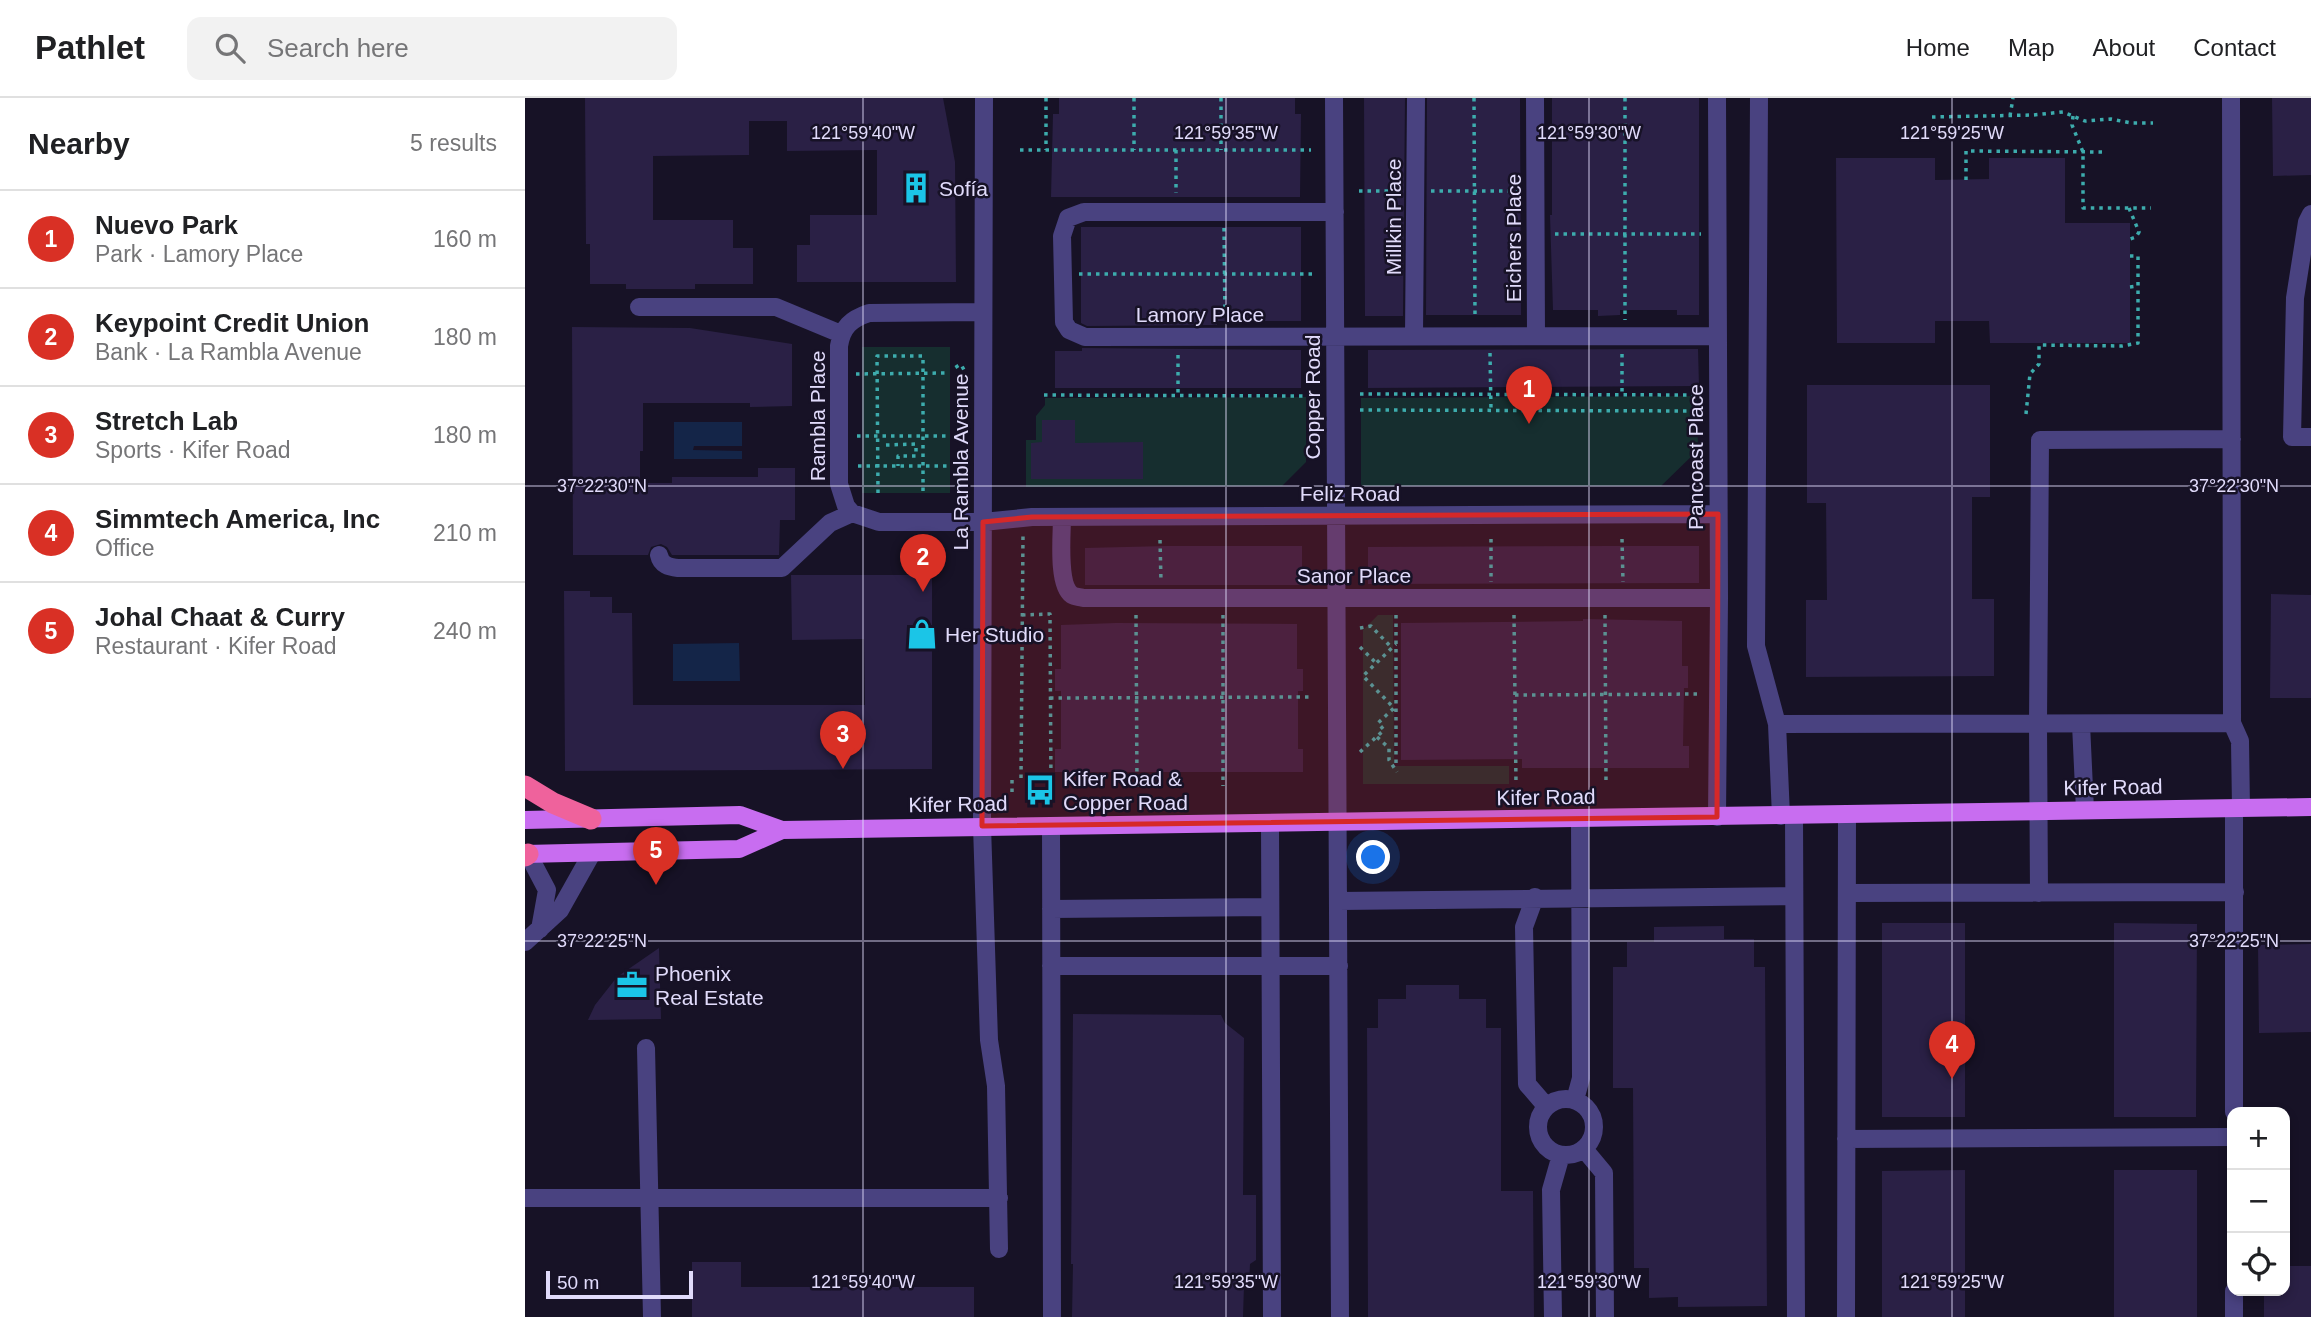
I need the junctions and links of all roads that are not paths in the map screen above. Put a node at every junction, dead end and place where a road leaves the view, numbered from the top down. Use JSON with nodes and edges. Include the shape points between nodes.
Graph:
{"nodes":[{"id":1,"x":984,"y":98,"type":"edge"},
{"id":2,"x":1334,"y":98,"type":"edge"},
{"id":3,"x":1416,"y":98,"type":"edge"},
{"id":4,"x":1535,"y":98,"type":"edge"},
{"id":5,"x":1717,"y":98,"type":"edge"},
{"id":6,"x":1759,"y":98,"type":"edge"},
{"id":7,"x":2231,"y":98,"type":"edge"},
{"id":8,"x":1335,"y":212,"type":"junction"},
{"id":9,"x":2311,"y":214,"type":"edge"},
{"id":10,"x":639,"y":307,"type":"dead end"},
{"id":11,"x":982,"y":312,"type":"junction"},
{"id":12,"x":841,"y":334,"type":"junction"},
{"id":13,"x":1335,"y":336,"type":"junction"},
{"id":14,"x":1415,"y":336,"type":"junction"},
{"id":15,"x":1536,"y":336,"type":"junction"},
{"id":16,"x":1718,"y":336,"type":"junction"},
{"id":17,"x":2311,"y":437,"type":"edge"},
{"id":18,"x":2232,"y":439,"type":"junction"},
{"id":19,"x":852,"y":513,"type":"junction"},
{"id":20,"x":1718,"y":514,"type":"junction"},
{"id":21,"x":1062,"y":516,"type":"junction"},
{"id":22,"x":1336,"y":516,"type":"junction"},
{"id":23,"x":983,"y":522,"type":"junction"},
{"id":24,"x":659,"y":555,"type":"dead end"},
{"id":25,"x":1337,"y":598,"type":"junction"},
{"id":26,"x":1719,"y":598,"type":"junction"},
{"id":27,"x":2038,"y":723,"type":"junction"},
{"id":28,"x":2081,"y":723,"type":"junction"},
{"id":29,"x":2232,"y":723,"type":"junction"},
{"id":30,"x":1777,"y":724,"type":"junction"},
{"id":31,"x":525,"y":786,"type":"edge"},
{"id":32,"x":2311,"y":807,"type":"edge"},
{"id":33,"x":2237,"y":808,"type":"junction"},
{"id":34,"x":2085,"y":810,"type":"junction"},
{"id":35,"x":2038,"y":811,"type":"junction"},
{"id":36,"x":1847,"y":814,"type":"junction"},
{"id":37,"x":1787,"y":815,"type":"junction"},
{"id":38,"x":1717,"y":817,"type":"junction"},
{"id":39,"x":591,"y":818,"type":"junction"},
{"id":40,"x":1580,"y":819,"type":"junction"},
{"id":41,"x":525,"y":820,"type":"edge"},
{"id":42,"x":1338,"y":822,"type":"junction"},
{"id":43,"x":1270,"y":824,"type":"junction"},
{"id":44,"x":982,"y":826,"type":"junction"},
{"id":45,"x":1051,"y":826,"type":"junction"},
{"id":46,"x":782,"y":830,"type":"junction"},
{"id":47,"x":592,"y":853,"type":"junction"},
{"id":48,"x":526,"y":855,"type":"edge"},
{"id":49,"x":2235,"y":892,"type":"junction"},
{"id":50,"x":1847,"y":893,"type":"junction"},
{"id":51,"x":2039,"y":893,"type":"junction"},
{"id":52,"x":1794,"y":896,"type":"junction"},
{"id":53,"x":1535,"y":897,"type":"junction"},
{"id":54,"x":1580,"y":897,"type":"junction"},
{"id":55,"x":1339,"y":901,"type":"junction"},
{"id":56,"x":1271,"y":907,"type":"junction"},
{"id":57,"x":1051,"y":909,"type":"junction"},
{"id":58,"x":540,"y":929,"type":"junction"},
{"id":59,"x":525,"y":942,"type":"edge"},
{"id":60,"x":1051,"y":966,"type":"junction"},
{"id":61,"x":1271,"y":966,"type":"junction"},
{"id":62,"x":1339,"y":966,"type":"junction"},
{"id":63,"x":646,"y":1048,"type":"dead end"},
{"id":64,"x":1575,"y":1100,"type":"junction"},
{"id":65,"x":1546,"y":1106,"type":"junction"},
{"id":66,"x":2234,"y":1107,"type":"edge"},
{"id":67,"x":2227,"y":1137,"type":"edge"},
{"id":68,"x":1846,"y":1139,"type":"junction"},
{"id":69,"x":1584,"y":1149,"type":"junction"},
{"id":70,"x":1561,"y":1155,"type":"junction"},
{"id":71,"x":525,"y":1198,"type":"edge"},
{"id":72,"x":650,"y":1198,"type":"junction"},
{"id":73,"x":999,"y":1198,"type":"junction"},
{"id":74,"x":999,"y":1249,"type":"dead end"},
{"id":75,"x":2234,"y":1296,"type":"edge"},
{"id":76,"x":652,"y":1317,"type":"edge"},
{"id":77,"x":1052,"y":1317,"type":"edge"},
{"id":78,"x":1272,"y":1317,"type":"edge"},
{"id":79,"x":1340,"y":1317,"type":"edge"},
{"id":80,"x":1553,"y":1317,"type":"edge"},
{"id":81,"x":1605,"y":1317,"type":"edge"},
{"id":82,"x":1796,"y":1317,"type":"edge"},
{"id":83,"x":1846,"y":1317,"type":"edge"},
{"id":84,"x":2234,"y":1317,"type":"edge"}],
"edges":[{"from":1,"to":11,"type":"street","name":"La Rambla Avenue"},
{"from":2,"to":8,"type":"street","name":"Copper Road"},
{"from":3,"to":14,"type":"street","name":"Millkin Place"},
{"from":4,"to":15,"type":"street","name":"Eichers Place"},
{"from":5,"to":16,"type":"street","name":"Pancoast Place"},
{"from":6,"to":30,"type":"street","via":[[1756,646]]},
{"from":7,"to":18,"type":"street"},
{"from":8,"to":13,"type":"street","name":"Copper Road"},
{"from":8,"to":13,"type":"street","name":"Lamory Place","via":[[1084,212],[1067,218],[1062,313],[1069,330],[1085,337]]},
{"from":9,"to":17,"type":"street","via":[[2295,298],[2292,437]]},
{"from":10,"to":12,"type":"street","via":[[776,307]]},
{"from":11,"to":12,"type":"street","name":"Rambla Place","via":[[869,313],[857,317]]},
{"from":11,"to":23,"type":"street","name":"La Rambla Avenue"},
{"from":12,"to":19,"type":"street","name":"Rambla Place","via":[[839,484]]},
{"from":13,"to":14,"type":"street","name":"Lamory Place"},
{"from":13,"to":22,"type":"street","name":"Copper Road"},
{"from":14,"to":15,"type":"street","name":"Lamory Place"},
{"from":15,"to":16,"type":"street","name":"Lamory Place"},
{"from":16,"to":20,"type":"street","name":"Pancoast Place"},
{"from":18,"to":27,"type":"street","via":[[2040,440]]},
{"from":18,"to":29,"type":"street"},
{"from":19,"to":23,"type":"street","via":[[879,522]]},
{"from":19,"to":24,"type":"street","via":[[831,523],[782,568],[678,568],[663,563]]},
{"from":20,"to":22,"type":"street","name":"Feliz Road"},
{"from":20,"to":26,"type":"street","name":"Pancoast Place"},
{"from":21,"to":22,"type":"street","name":"Feliz Road"},
{"from":21,"to":23,"type":"street","name":"Feliz Road"},
{"from":21,"to":25,"type":"street","name":"Sanor Place","via":[[1062,575],[1071,594],[1095,599]]},
{"from":22,"to":25,"type":"street","name":"Copper Road"},
{"from":23,"to":44,"type":"street","name":"La Rambla Avenue"},
{"from":25,"to":26,"type":"street","name":"Sanor Place"},
{"from":25,"to":42,"type":"street","name":"Copper Road"},
{"from":26,"to":38,"type":"street","name":"Pancoast Place"},
{"from":27,"to":28,"type":"street"},
{"from":27,"to":30,"type":"street"},
{"from":27,"to":35,"type":"street"},
{"from":28,"to":29,"type":"street"},
{"from":28,"to":34,"type":"street"},
{"from":29,"to":33,"type":"street","via":[[2241,741]]},
{"from":30,"to":37,"type":"street"},
{"from":31,"to":39,"type":"highway"},
{"from":32,"to":33,"type":"main road","name":"Kifer Road"},
{"from":33,"to":34,"type":"main road","name":"Kifer Road"},
{"from":33,"to":49,"type":"street"},
{"from":34,"to":35,"type":"main road","name":"Kifer Road"},
{"from":35,"to":36,"type":"main road","name":"Kifer Road"},
{"from":35,"to":51,"type":"street"},
{"from":36,"to":37,"type":"main road","name":"Kifer Road"},
{"from":36,"to":50,"type":"street"},
{"from":37,"to":38,"type":"main road","name":"Kifer Road"},
{"from":37,"to":52,"type":"street"},
{"from":38,"to":40,"type":"main road","name":"Kifer Road"},
{"from":39,"to":41,"type":"main road","name":"Kifer Road"},
{"from":39,"to":46,"type":"main road","name":"Kifer Road","via":[[740,815]]},
{"from":40,"to":42,"type":"main road","name":"Kifer Road"},
{"from":40,"to":54,"type":"street"},
{"from":42,"to":43,"type":"main road","name":"Kifer Road"},
{"from":42,"to":55,"type":"street","name":"Copper Road"},
{"from":43,"to":45,"type":"main road","name":"Kifer Road"},
{"from":43,"to":56,"type":"street"},
{"from":44,"to":45,"type":"main road","name":"Kifer Road"},
{"from":44,"to":46,"type":"main road","name":"Kifer Road"},
{"from":44,"to":73,"type":"street","name":"La Rambla Avenue"},
{"from":45,"to":57,"type":"street"},
{"from":46,"to":47,"type":"main road","name":"Kifer Road","via":[[739,849]]},
{"from":47,"to":48,"type":"main road","name":"Kifer Road"},
{"from":47,"to":58,"type":"street","via":[[560,910]]},
{"from":48,"to":58,"type":"street","via":[[547,890]]},
{"from":49,"to":51,"type":"street"},
{"from":49,"to":66,"type":"street"},
{"from":50,"to":51,"type":"street"},
{"from":50,"to":68,"type":"street"},
{"from":52,"to":54,"type":"street"},
{"from":52,"to":82,"type":"street"},
{"from":53,"to":54,"type":"street"},
{"from":53,"to":55,"type":"street"},
{"from":53,"to":65,"type":"street","via":[[1524,927],[1527,1084]]},
{"from":54,"to":64,"type":"street","via":[[1581,1078]]},
{"from":55,"to":62,"type":"street","name":"Copper Road"},
{"from":56,"to":57,"type":"street"},
{"from":56,"to":61,"type":"street"},
{"from":57,"to":60,"type":"street"},
{"from":58,"to":59,"type":"street"},
{"from":60,"to":61,"type":"street"},
{"from":60,"to":77,"type":"street"},
{"from":61,"to":62,"type":"street"},
{"from":61,"to":78,"type":"street"},
{"from":62,"to":79,"type":"street","name":"Copper Road"},
{"from":63,"to":72,"type":"street"},
{"from":64,"to":65,"type":"street","via":[[1560,1099]]},
{"from":64,"to":69,"type":"street","via":[[1589,1110],[1595,1126]]},
{"from":65,"to":70,"type":"street","via":[[1538,1122],[1541,1139]]},
{"from":67,"to":68,"type":"street"},
{"from":68,"to":83,"type":"street"},
{"from":69,"to":70,"type":"street"},
{"from":69,"to":81,"type":"street","via":[[1604,1173]]},
{"from":70,"to":80,"type":"street","via":[[1551,1190]]},
{"from":71,"to":72,"type":"street"},
{"from":72,"to":73,"type":"street"},
{"from":72,"to":76,"type":"street"},
{"from":73,"to":74,"type":"street","name":"La Rambla Avenue"},
{"from":75,"to":84,"type":"street"}]}
